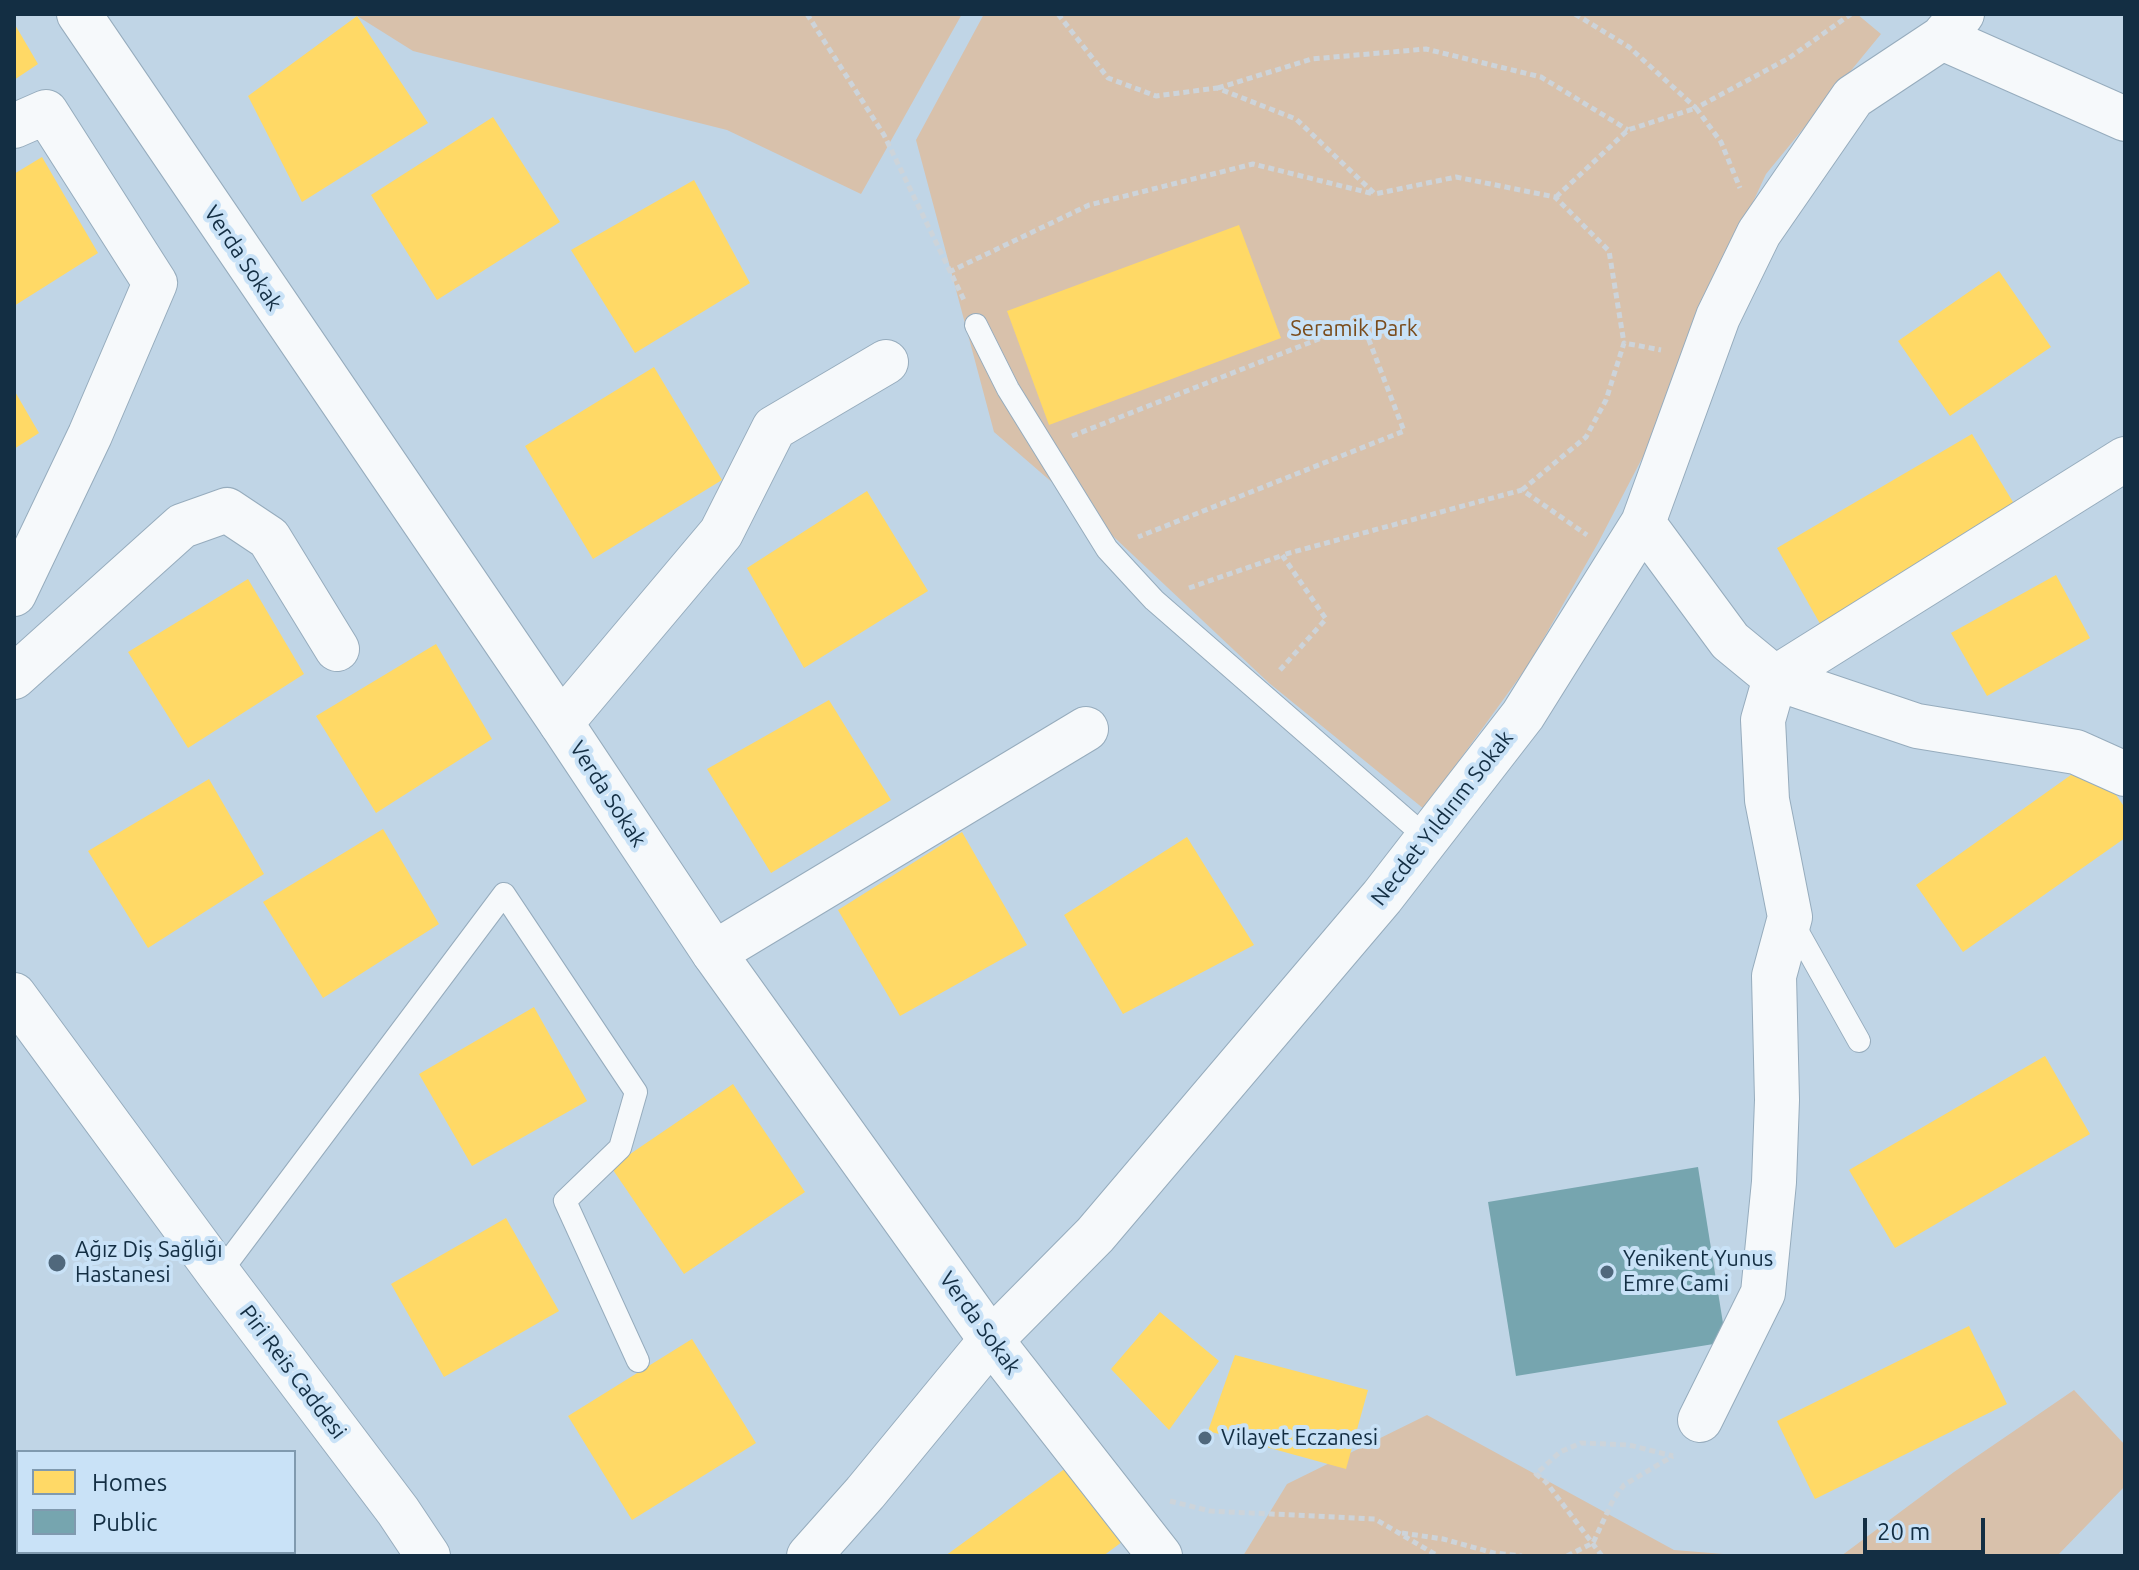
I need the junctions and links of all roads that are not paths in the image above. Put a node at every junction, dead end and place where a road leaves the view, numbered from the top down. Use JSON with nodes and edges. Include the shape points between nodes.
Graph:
{"nodes":[{"id":1,"x":79,"y":14,"type":"edge"},
{"id":2,"x":1952,"y":26,"type":"edge"},
{"id":3,"x":2125,"y":119,"type":"edge"},
{"id":4,"x":14,"y":126,"type":"edge"},
{"id":5,"x":976,"y":325,"type":"road end"},
{"id":6,"x":886,"y":362,"type":"dead end"},
{"id":7,"x":2125,"y":459,"type":"edge"},
{"id":8,"x":1632,"y":541,"type":"junction"},
{"id":9,"x":14,"y":594,"type":"edge"},
{"id":10,"x":337,"y":649,"type":"dead end"},
{"id":11,"x":14,"y":677,"type":"edge"},
{"id":12,"x":1775,"y":678,"type":"junction"},
{"id":13,"x":561,"y":723,"type":"junction"},
{"id":14,"x":1086,"y":729,"type":"dead end"},
{"id":15,"x":2125,"y":774,"type":"edge"},
{"id":16,"x":1427,"y":838,"type":"junction"},
{"id":17,"x":1790,"y":917,"type":"junction"},
{"id":18,"x":714,"y":953,"type":"junction"},
{"id":19,"x":14,"y":995,"type":"edge"},
{"id":20,"x":1859,"y":1041,"type":"dead end"},
{"id":21,"x":219,"y":1274,"type":"junction"},
{"id":22,"x":991,"y":1340,"type":"junction"},
{"id":23,"x":638,"y":1361,"type":"dead end"},
{"id":24,"x":1700,"y":1420,"type":"road end"},
{"id":25,"x":428,"y":1556,"type":"edge"},
{"id":26,"x":809,"y":1556,"type":"edge"},
{"id":27,"x":1160,"y":1556,"type":"edge"}],
"edges":[{"from":1,"to":13,"type":"street","name":"Verda Sokak"},
{"from":2,"to":3,"type":"street"},
{"from":2,"to":8,"type":"street","name":"Necdet Yıldırım Sokak","via":[[1853,97],[1759,233],[1718,317]]},
{"from":4,"to":9,"type":"street","via":[[46,112],[155,283]]},
{"from":5,"to":16,"type":"lane","via":[[1008,389],[1107,549],[1154,600]]},
{"from":6,"to":13,"type":"street","via":[[774,428],[721,533]]},
{"from":7,"to":12,"type":"street"},
{"from":8,"to":12,"type":"street","via":[[1730,641]]},
{"from":8,"to":16,"type":"street","name":"Necdet Yıldırım Sokak","via":[[1523,715]]},
{"from":10,"to":11,"type":"street","via":[[269,538],[227,510],[182,526]]},
{"from":12,"to":15,"type":"street","via":[[1917,726],[2076,752]]},
{"from":12,"to":17,"type":"street","via":[[1763,720],[1767,800]]},
{"from":13,"to":18,"type":"street","name":"Verda Sokak"},
{"from":14,"to":18,"type":"street"},
{"from":16,"to":22,"type":"street","name":"Necdet Yıldırım Sokak","via":[[1095,1235]]},
{"from":17,"to":20,"type":"lane"},
{"from":17,"to":24,"type":"street","via":[[1774,976],[1777,1100],[1763,1293]]},
{"from":18,"to":22,"type":"street","name":"Verda Sokak"},
{"from":19,"to":21,"type":"street","name":"Piri Reis Caddesi"},
{"from":21,"to":23,"type":"lane","via":[[504,894],[636,1092],[620,1148],[565,1201]]},
{"from":21,"to":25,"type":"street","name":"Piri Reis Caddesi"},
{"from":22,"to":26,"type":"street","name":"Necdet Yıldırım Sokak"},
{"from":22,"to":27,"type":"street","name":"Verda Sokak"}]}
